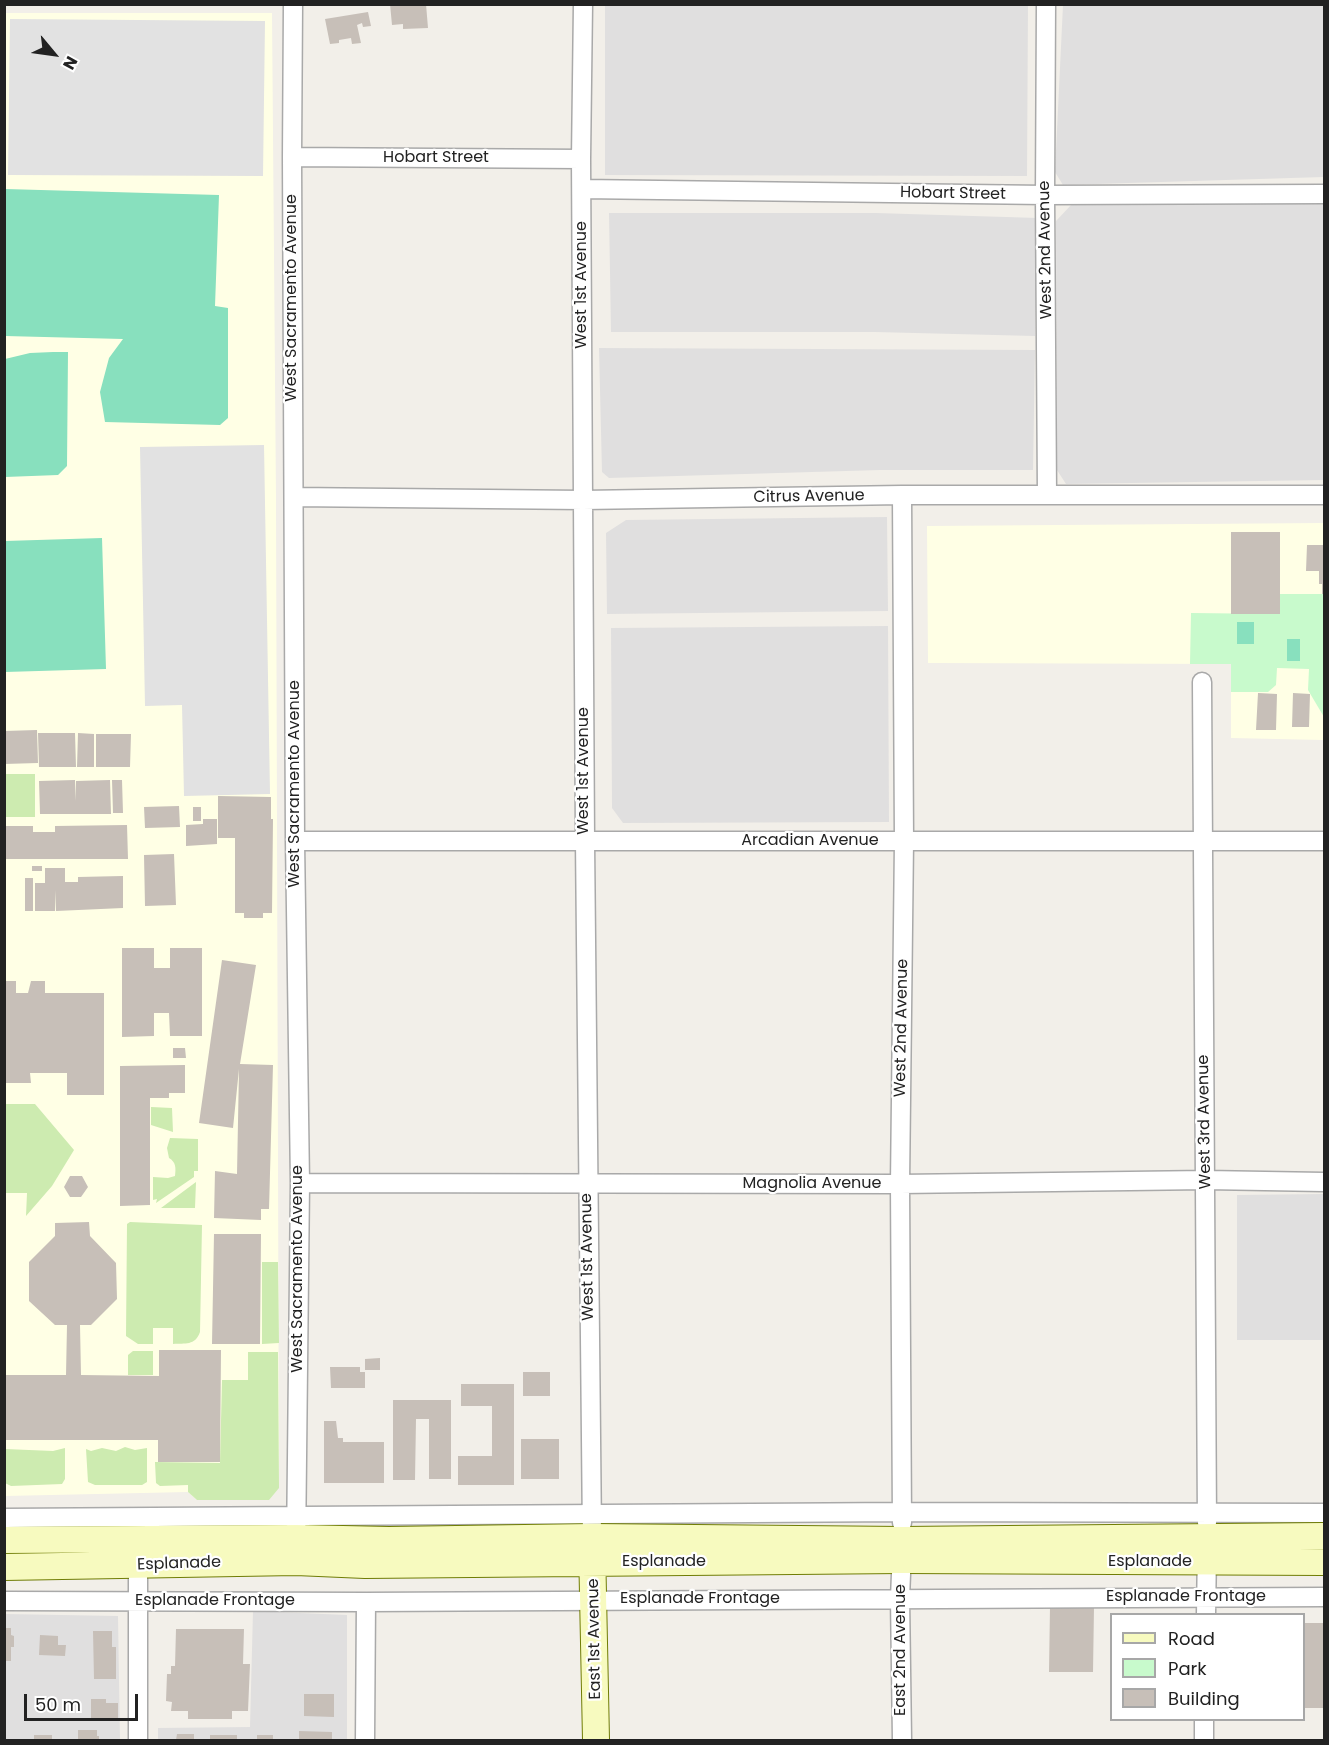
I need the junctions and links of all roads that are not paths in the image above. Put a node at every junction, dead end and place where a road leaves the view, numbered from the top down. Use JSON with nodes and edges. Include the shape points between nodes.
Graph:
{"nodes":[{"id":1,"x":293,"y":4,"type":"edge"},
{"id":2,"x":583,"y":4,"type":"edge"},
{"id":3,"x":1046,"y":4,"type":"edge"},
{"id":4,"x":292,"y":157,"type":"junction"},
{"id":5,"x":581,"y":159,"type":"junction"},
{"id":6,"x":582,"y":189,"type":"junction"},
{"id":7,"x":1324,"y":194,"type":"edge"},
{"id":8,"x":1045,"y":195,"type":"junction"},
{"id":9,"x":902,"y":495,"type":"junction"},
{"id":10,"x":1047,"y":495,"type":"junction"},
{"id":11,"x":1324,"y":495,"type":"edge"},
{"id":12,"x":294,"y":497,"type":"junction"},
{"id":13,"x":583,"y":500,"type":"junction"},
{"id":14,"x":1202,"y":682,"type":"dead end"},
{"id":15,"x":295,"y":841,"type":"junction"},
{"id":16,"x":585,"y":841,"type":"junction"},
{"id":17,"x":1203,"y":841,"type":"junction"},
{"id":18,"x":1324,"y":841,"type":"edge"},
{"id":19,"x":904,"y":842,"type":"junction"},
{"id":20,"x":1206,"y":1180,"type":"junction"},
{"id":21,"x":1324,"y":1182,"type":"edge"},
{"id":22,"x":300,"y":1183,"type":"junction"},
{"id":23,"x":588,"y":1183,"type":"junction"},
{"id":24,"x":900,"y":1184,"type":"junction"},
{"id":25,"x":902,"y":1512,"type":"junction"},
{"id":26,"x":1324,"y":1513,"type":"edge"},
{"id":27,"x":4,"y":1518,"type":"edge"},
{"id":28,"x":1208,"y":1524,"type":"junction"},
{"id":29,"x":591,"y":1526,"type":"junction"},
{"id":30,"x":1324,"y":1536,"type":"edge"},
{"id":31,"x":296,"y":1539,"type":"junction"},
{"id":32,"x":4,"y":1540,"type":"edge"},
{"id":33,"x":902,"y":1550,"type":"junction"},
{"id":34,"x":1324,"y":1562,"type":"edge"},
{"id":35,"x":593,"y":1563,"type":"junction"},
{"id":36,"x":1207,"y":1563,"type":"junction"},
{"id":37,"x":138,"y":1566,"type":"junction"},
{"id":38,"x":4,"y":1567,"type":"edge"},
{"id":39,"x":1324,"y":1597,"type":"edge"},
{"id":40,"x":900,"y":1598,"type":"junction"},
{"id":41,"x":138,"y":1600,"type":"junction"},
{"id":42,"x":594,"y":1600,"type":"junction"},
{"id":43,"x":4,"y":1601,"type":"edge"},
{"id":44,"x":366,"y":1602,"type":"junction"},
{"id":45,"x":1206,"y":1606,"type":"edge"},
{"id":46,"x":1204,"y":1721,"type":"edge"},
{"id":47,"x":138,"y":1740,"type":"edge"},
{"id":48,"x":365,"y":1740,"type":"edge"},
{"id":49,"x":596,"y":1740,"type":"edge"},
{"id":50,"x":902,"y":1740,"type":"edge"},
{"id":51,"x":1204,"y":1740,"type":"edge"}],
"edges":[{"from":1,"to":4,"type":"street","name":"West Sacramento Avenue"},
{"from":2,"to":5,"type":"street","name":"West 1st Avenue"},
{"from":3,"to":8,"type":"street","name":"West 2nd Avenue"},
{"from":4,"to":5,"type":"street","name":"Hobart Street"},
{"from":4,"to":12,"type":"street","name":"West Sacramento Avenue"},
{"from":5,"to":6,"type":"street","name":"West 1st Avenue"},
{"from":6,"to":8,"type":"street","name":"Hobart Street"},
{"from":6,"to":13,"type":"street","name":"West 1st Avenue"},
{"from":7,"to":8,"type":"street","name":"Hobart Street"},
{"from":8,"to":10,"type":"street","name":"West 2nd Avenue"},
{"from":9,"to":10,"type":"street","name":"Citrus Avenue"},
{"from":9,"to":13,"type":"street","name":"Citrus Avenue"},
{"from":9,"to":19,"type":"street","name":"West 2nd Avenue"},
{"from":10,"to":11,"type":"street","name":"Citrus Avenue"},
{"from":12,"to":13,"type":"street","name":"Citrus Avenue"},
{"from":12,"to":15,"type":"street","name":"West Sacramento Avenue"},
{"from":13,"to":16,"type":"street","name":"West 1st Avenue"},
{"from":14,"to":17,"type":"street","name":"West 3rd Avenue"},
{"from":15,"to":16,"type":"street","name":"Arcadian Avenue"},
{"from":15,"to":22,"type":"street","name":"West Sacramento Avenue"},
{"from":16,"to":19,"type":"street","name":"Arcadian Avenue"},
{"from":16,"to":23,"type":"street","name":"West 1st Avenue"},
{"from":17,"to":18,"type":"street","name":"Arcadian Avenue"},
{"from":17,"to":19,"type":"street","name":"Arcadian Avenue"},
{"from":17,"to":20,"type":"street","name":"West 3rd Avenue"},
{"from":19,"to":24,"type":"street","name":"West 2nd Avenue"},
{"from":20,"to":21,"type":"street","name":"Magnolia Avenue"},
{"from":20,"to":24,"type":"street","name":"Magnolia Avenue"},
{"from":20,"to":28,"type":"street","name":"West 3rd Avenue"},
{"from":22,"to":23,"type":"street","name":"Magnolia Avenue"},
{"from":22,"to":31,"type":"street","name":"West Sacramento Avenue"},
{"from":23,"to":24,"type":"street","name":"Magnolia Avenue"},
{"from":23,"to":29,"type":"street","name":"West 1st Avenue"},
{"from":24,"to":25,"type":"street","name":"West 2nd Avenue"},
{"from":25,"to":28,"type":"street"},
{"from":25,"to":29,"type":"street"},
{"from":25,"to":33,"type":"street","name":"West 2nd Avenue"},
{"from":26,"to":28,"type":"street"},
{"from":27,"to":31,"type":"street"},
{"from":28,"to":30,"type":"main road","name":"Esplanade"},
{"from":28,"to":33,"type":"main road","name":"Esplanade"},
{"from":28,"to":36,"type":"street","name":"West 3rd Avenue"},
{"from":29,"to":31,"type":"main road","name":"Esplanade","via":[[389,1540]]},
{"from":29,"to":33,"type":"main road","name":"Esplanade"},
{"from":29,"to":35,"type":"main road","name":"East 1st Avenue"},
{"from":31,"to":32,"type":"main road","name":"Esplanade"},
{"from":31,"to":35,"type":"main road","name":"Esplanade","via":[[365,1565]]},
{"from":31,"to":37,"type":"main road","name":"Esplanade"},
{"from":33,"to":35,"type":"main road","name":"Esplanade"},
{"from":33,"to":36,"type":"main road","name":"Esplanade"},
{"from":33,"to":40,"type":"street","name":"East 2nd Avenue"},
{"from":34,"to":36,"type":"main road","name":"Esplanade"},
{"from":35,"to":42,"type":"main road","name":"East 1st Avenue"},
{"from":36,"to":45,"type":"street","name":"West 3rd Avenue"},
{"from":37,"to":38,"type":"main road","name":"Esplanade"},
{"from":37,"to":41,"type":"street"},
{"from":39,"to":45,"type":"street","name":"Esplanade Frontage"},
{"from":40,"to":42,"type":"street","name":"Esplanade Frontage"},
{"from":40,"to":45,"type":"street","name":"Esplanade Frontage"},
{"from":40,"to":50,"type":"street","name":"East 2nd Avenue"},
{"from":41,"to":43,"type":"street","name":"Esplanade Frontage"},
{"from":41,"to":44,"type":"street","name":"Esplanade Frontage"},
{"from":41,"to":47,"type":"street"},
{"from":42,"to":44,"type":"street","name":"Esplanade Frontage"},
{"from":42,"to":49,"type":"main road","name":"East 1st Avenue"},
{"from":44,"to":48,"type":"street"},
{"from":46,"to":51,"type":"street"}]}
